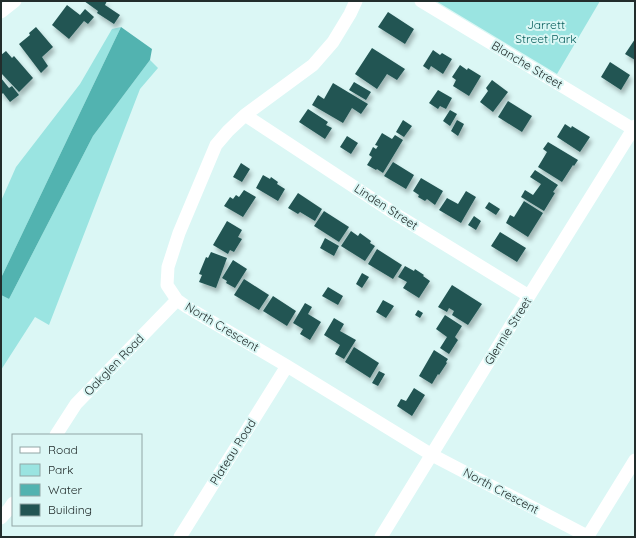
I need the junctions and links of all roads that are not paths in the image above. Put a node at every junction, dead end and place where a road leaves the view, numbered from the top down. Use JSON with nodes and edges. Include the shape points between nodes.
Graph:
{"nodes":[{"id":1,"x":15,"y":1,"type":"edge"},
{"id":2,"x":356,"y":1,"type":"edge"},
{"id":3,"x":421,"y":1,"type":"edge"},
{"id":4,"x":1,"y":12,"type":"edge"},
{"id":5,"x":245,"y":115,"type":"junction"},
{"id":6,"x":634,"y":128,"type":"edge"},
{"id":7,"x":529,"y":296,"type":"junction"},
{"id":8,"x":177,"y":300,"type":"junction"},
{"id":9,"x":287,"y":366,"type":"junction"},
{"id":10,"x":57,"y":434,"type":"edge"},
{"id":11,"x":432,"y":455,"type":"junction"},
{"id":12,"x":635,"y":460,"type":"edge"},
{"id":13,"x":12,"y":504,"type":"edge"},
{"id":14,"x":1,"y":518,"type":"edge"},
{"id":15,"x":588,"y":536,"type":"edge"},
{"id":16,"x":180,"y":537,"type":"edge"},
{"id":17,"x":381,"y":537,"type":"edge"}],
"edges":[{"from":1,"to":4,"type":"street"},
{"from":2,"to":5,"type":"street","name":"North Crescent","via":[[333,42],[312,65]]},
{"from":3,"to":6,"type":"street","name":"Blanche Street"},
{"from":5,"to":7,"type":"street","name":"Linden Street","via":[[397,215]]},
{"from":5,"to":8,"type":"street","name":"North Crescent","via":[[216,145],[179,233],[168,267],[167,285]]},
{"from":6,"to":7,"type":"street","name":"Glennie Street"},
{"from":7,"to":11,"type":"street","name":"Glennie Street"},
{"from":8,"to":9,"type":"street","name":"North Crescent"},
{"from":8,"to":10,"type":"street","name":"Oakglen Road","via":[[76,404]]},
{"from":9,"to":11,"type":"street","name":"North Crescent"},
{"from":9,"to":16,"type":"street","name":"Plateau Road"},
{"from":11,"to":15,"type":"street","name":"North Crescent"},
{"from":11,"to":17,"type":"street","name":"Glennie Street"},
{"from":12,"to":15,"type":"street"},
{"from":13,"to":14,"type":"street"}]}
